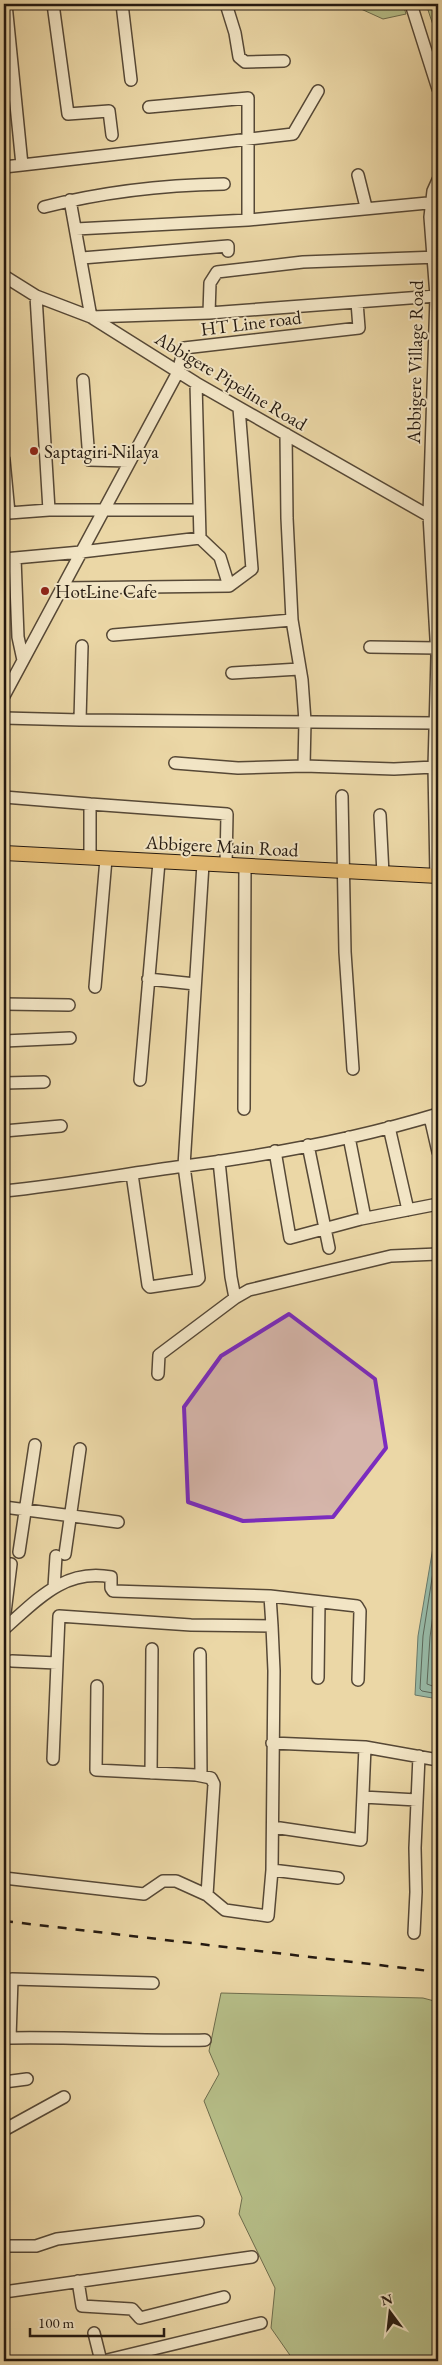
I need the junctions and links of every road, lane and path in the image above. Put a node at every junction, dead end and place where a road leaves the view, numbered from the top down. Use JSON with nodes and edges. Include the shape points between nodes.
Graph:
{"nodes":[{"id":1,"x":6,"y":4,"type":"edge"},
{"id":2,"x":53,"y":4,"type":"edge"},
{"id":3,"x":122,"y":4,"type":"edge"},
{"id":4,"x":226,"y":4,"type":"edge"},
{"id":5,"x":411,"y":4,"type":"edge"},
{"id":6,"x":284,"y":61,"type":"dead end"},
{"id":7,"x":131,"y":80,"type":"dead end"},
{"id":8,"x":438,"y":90,"type":"edge"},
{"id":9,"x":318,"y":91,"type":"dead end"},
{"id":10,"x":150,"y":107,"type":"dead end"},
{"id":11,"x":112,"y":134,"type":"dead end"},
{"id":12,"x":249,"y":140,"type":"junction"},
{"id":13,"x":22,"y":165,"type":"junction"},
{"id":14,"x":4,"y":167,"type":"edge"},
{"id":15,"x":358,"y":175,"type":"dead end"},
{"id":16,"x":438,"y":180,"type":"edge"},
{"id":17,"x":224,"y":184,"type":"dead end"},
{"id":18,"x":70,"y":200,"type":"junction"},
{"id":19,"x":435,"y":202,"type":"edge"},
{"id":20,"x":44,"y":207,"type":"dead end"},
{"id":21,"x":366,"y":207,"type":"junction"},
{"id":22,"x":248,"y":220,"type":"junction"},
{"id":23,"x":76,"y":229,"type":"junction"},
{"id":24,"x":228,"y":251,"type":"dead end"},
{"id":25,"x":435,"y":257,"type":"edge"},
{"id":26,"x":82,"y":258,"type":"junction"},
{"id":27,"x":4,"y":276,"type":"edge"},
{"id":28,"x":36,"y":296,"type":"junction"},
{"id":29,"x":436,"y":296,"type":"junction"},
{"id":30,"x":357,"y":302,"type":"junction"},
{"id":31,"x":209,"y":313,"type":"junction"},
{"id":32,"x":92,"y":317,"type":"junction"},
{"id":33,"x":437,"y":349,"type":"edge"},
{"id":34,"x":178,"y":372,"type":"junction"},
{"id":35,"x":83,"y":380,"type":"dead end"},
{"id":36,"x":196,"y":383,"type":"junction"},
{"id":37,"x":437,"y":391,"type":"edge"},
{"id":38,"x":239,"y":408,"type":"junction"},
{"id":39,"x":286,"y":434,"type":"junction"},
{"id":40,"x":4,"y":460,"type":"edge"},
{"id":41,"x":129,"y":461,"type":"junction"},
{"id":42,"x":49,"y":510,"type":"junction"},
{"id":43,"x":198,"y":510,"type":"junction"},
{"id":44,"x":104,"y":511,"type":"junction"},
{"id":45,"x":6,"y":513,"type":"edge"},
{"id":46,"x":434,"y":518,"type":"edge"},
{"id":47,"x":200,"y":538,"type":"junction"},
{"id":48,"x":81,"y":552,"type":"junction"},
{"id":49,"x":9,"y":558,"type":"edge"},
{"id":50,"x":229,"y":586,"type":"junction"},
{"id":51,"x":62,"y":588,"type":"junction"},
{"id":52,"x":436,"y":588,"type":"edge"},
{"id":53,"x":292,"y":620,"type":"junction"},
{"id":54,"x":113,"y":635,"type":"dead end"},
{"id":55,"x":82,"y":646,"type":"dead end"},
{"id":56,"x":370,"y":647,"type":"dead end"},
{"id":57,"x":437,"y":653,"type":"edge"},
{"id":58,"x":23,"y":660,"type":"junction"},
{"id":59,"x":299,"y":669,"type":"junction"},
{"id":60,"x":232,"y":673,"type":"dead end"},
{"id":61,"x":4,"y":696,"type":"edge"},
{"id":62,"x":4,"y":718,"type":"edge"},
{"id":63,"x":80,"y":720,"type":"junction"},
{"id":64,"x":305,"y":721,"type":"junction"},
{"id":65,"x":434,"y":723,"type":"junction"},
{"id":66,"x":175,"y":763,"type":"dead end"},
{"id":67,"x":304,"y":766,"type":"junction"},
{"id":68,"x":434,"y":767,"type":"junction"},
{"id":69,"x":342,"y":796,"type":"dead end"},
{"id":70,"x":4,"y":797,"type":"edge"},
{"id":71,"x":90,"y":804,"type":"junction"},
{"id":72,"x":380,"y":815,"type":"dead end"},
{"id":73,"x":4,"y":853,"type":"edge"},
{"id":74,"x":90,"y":858,"type":"junction"},
{"id":75,"x":106,"y":859,"type":"junction"},
{"id":76,"x":160,"y":862,"type":"junction"},
{"id":77,"x":203,"y":864,"type":"junction"},
{"id":78,"x":226,"y":865,"type":"junction"},
{"id":79,"x":244,"y":866,"type":"junction"},
{"id":80,"x":343,"y":872,"type":"junction"},
{"id":81,"x":383,"y":874,"type":"junction"},
{"id":82,"x":437,"y":876,"type":"edge"},
{"id":83,"x":148,"y":979,"type":"junction"},
{"id":84,"x":195,"y":984,"type":"junction"},
{"id":85,"x":95,"y":987,"type":"dead end"},
{"id":86,"x":4,"y":1004,"type":"edge"},
{"id":87,"x":69,"y":1005,"type":"dead end"},
{"id":88,"x":70,"y":1038,"type":"dead end"},
{"id":89,"x":4,"y":1041,"type":"edge"},
{"id":90,"x":352,"y":1069,"type":"dead end"},
{"id":91,"x":140,"y":1080,"type":"dead end"},
{"id":92,"x":44,"y":1082,"type":"dead end"},
{"id":93,"x":4,"y":1083,"type":"edge"},
{"id":94,"x":244,"y":1109,"type":"dead end"},
{"id":95,"x":434,"y":1116,"type":"edge"},
{"id":96,"x":61,"y":1126,"type":"dead end"},
{"id":97,"x":389,"y":1127,"type":"junction"},
{"id":98,"x":4,"y":1131,"type":"edge"},
{"id":99,"x":349,"y":1137,"type":"junction"},
{"id":100,"x":308,"y":1145,"type":"junction"},
{"id":101,"x":275,"y":1151,"type":"junction"},
{"id":102,"x":438,"y":1152,"type":"edge"},
{"id":103,"x":219,"y":1161,"type":"junction"},
{"id":104,"x":184,"y":1166,"type":"junction"},
{"id":105,"x":132,"y":1174,"type":"junction"},
{"id":106,"x":4,"y":1190,"type":"edge"},
{"id":107,"x":438,"y":1204,"type":"edge"},
{"id":108,"x":408,"y":1210,"type":"junction"},
{"id":109,"x":365,"y":1218,"type":"junction"},
{"id":110,"x":325,"y":1229,"type":"junction"},
{"id":111,"x":329,"y":1248,"type":"dead end"},
{"id":112,"x":438,"y":1254,"type":"edge"},
{"id":113,"x":235,"y":1298,"type":"junction"},
{"id":114,"x":158,"y":1374,"type":"dead end"},
{"id":115,"x":35,"y":1445,"type":"dead end"},
{"id":116,"x":80,"y":1449,"type":"dead end"},
{"id":117,"x":4,"y":1507,"type":"edge"},
{"id":118,"x":26,"y":1510,"type":"junction"},
{"id":119,"x":70,"y":1516,"type":"junction"},
{"id":120,"x":118,"y":1522,"type":"dead end"},
{"id":121,"x":19,"y":1552,"type":"dead end"},
{"id":122,"x":11,"y":1564,"type":"dead end"},
{"id":123,"x":54,"y":1587,"type":"junction"},
{"id":124,"x":270,"y":1596,"type":"junction"},
{"id":125,"x":319,"y":1603,"type":"junction"},
{"id":126,"x":4,"y":1622,"type":"edge"},
{"id":127,"x":272,"y":1626,"type":"junction"},
{"id":128,"x":4,"y":1630,"type":"edge"},
{"id":129,"x":152,"y":1649,"type":"dead end"},
{"id":130,"x":200,"y":1654,"type":"dead end"},
{"id":131,"x":12,"y":1662,"type":"dead end"},
{"id":132,"x":57,"y":1662,"type":"junction"},
{"id":133,"x":318,"y":1678,"type":"dead end"},
{"id":134,"x":358,"y":1680,"type":"dead end"},
{"id":135,"x":97,"y":1686,"type":"dead end"},
{"id":136,"x":272,"y":1743,"type":"junction"},
{"id":137,"x":365,"y":1746,"type":"junction"},
{"id":138,"x":420,"y":1756,"type":"junction"},
{"id":139,"x":53,"y":1759,"type":"dead end"},
{"id":140,"x":438,"y":1760,"type":"edge"},
{"id":141,"x":151,"y":1773,"type":"junction"},
{"id":142,"x":200,"y":1776,"type":"junction"},
{"id":143,"x":363,"y":1796,"type":"junction"},
{"id":144,"x":417,"y":1800,"type":"junction"},
{"id":145,"x":273,"y":1827,"type":"junction"},
{"id":146,"x":272,"y":1870,"type":"junction"},
{"id":147,"x":4,"y":1878,"type":"edge"},
{"id":148,"x":338,"y":1878,"type":"dead end"},
{"id":149,"x":207,"y":1895,"type":"junction"},
{"id":150,"x":414,"y":1933,"type":"dead end"},
{"id":151,"x":8,"y":1979,"type":"edge"},
{"id":152,"x":153,"y":1983,"type":"dead end"},
{"id":153,"x":7,"y":2038,"type":"edge"},
{"id":154,"x":206,"y":2040,"type":"dead end"},
{"id":155,"x":27,"y":2080,"type":"dead end"},
{"id":156,"x":4,"y":2082,"type":"edge"},
{"id":157,"x":64,"y":2097,"type":"dead end"},
{"id":158,"x":4,"y":2130,"type":"edge"},
{"id":159,"x":198,"y":2222,"type":"dead end"},
{"id":160,"x":4,"y":2246,"type":"edge"},
{"id":161,"x":252,"y":2257,"type":"dead end"},
{"id":162,"x":78,"y":2281,"type":"junction"},
{"id":163,"x":4,"y":2292,"type":"edge"},
{"id":164,"x":224,"y":2297,"type":"dead end"},
{"id":165,"x":261,"y":2323,"type":"dead end"},
{"id":166,"x":94,"y":2333,"type":"dead end"},
{"id":167,"x":102,"y":2361,"type":"edge"}],
"edges":[{"from":1,"to":13,"type":"street"},
{"from":2,"to":11,"type":"street","via":[[68,114],[108,110]]},
{"from":3,"to":7,"type":"street"},
{"from":4,"to":6,"type":"street","via":[[239,57],[245,62]]},
{"from":5,"to":8,"type":"street"},
{"from":9,"to":12,"type":"street","via":[[293,134]]},
{"from":10,"to":12,"type":"street","via":[[248,98]]},
{"from":12,"to":13,"type":"street"},
{"from":12,"to":22,"type":"street"},
{"from":13,"to":14,"type":"street"},
{"from":15,"to":21,"type":"street"},
{"from":16,"to":19,"type":"street","name":"Abbigere Village Road","via":[[433,191]]},
{"from":17,"to":18,"type":"street","via":[[184,184]]},
{"from":18,"to":20,"type":"street"},
{"from":18,"to":23,"type":"street"},
{"from":19,"to":21,"type":"street"},
{"from":19,"to":25,"type":"street","name":"Abbigere Village Road","via":[[430,217]]},
{"from":21,"to":22,"type":"street"},
{"from":22,"to":23,"type":"street"},
{"from":23,"to":26,"type":"street"},
{"from":24,"to":26,"type":"street","via":[[228,246]]},
{"from":25,"to":29,"type":"street","name":"Abbigere Village Road"},
{"from":25,"to":31,"type":"street","via":[[302,262],[217,272],[210,283]]},
{"from":26,"to":32,"type":"street"},
{"from":27,"to":28,"type":"street","name":"Abbigere Pipeline Road"},
{"from":28,"to":32,"type":"street","name":"Abbigere Pipeline Road"},
{"from":28,"to":42,"type":"street"},
{"from":29,"to":30,"type":"street"},
{"from":29,"to":33,"type":"street","name":"Abbigere Village Road"},
{"from":30,"to":31,"type":"street"},
{"from":30,"to":34,"type":"street","name":"HT Line road","via":[[359,328],[184,348]]},
{"from":31,"to":32,"type":"street"},
{"from":32,"to":34,"type":"street","name":"Abbigere Pipeline Road"},
{"from":33,"to":37,"type":"street","name":"Abbigere Village Road"},
{"from":34,"to":36,"type":"street","name":"Abbigere Pipeline Road"},
{"from":34,"to":41,"type":"street","name":"HT Line road"},
{"from":35,"to":41,"type":"street","via":[[89,460]]},
{"from":36,"to":38,"type":"street","name":"Abbigere Pipeline Road"},
{"from":36,"to":43,"type":"street"},
{"from":37,"to":46,"type":"street","name":"Abbigere Village Road"},
{"from":38,"to":39,"type":"street","name":"Abbigere Pipeline Road"},
{"from":38,"to":50,"type":"street","via":[[252,569]]},
{"from":39,"to":46,"type":"street","name":"Abbigere Pipeline Road"},
{"from":39,"to":53,"type":"street"},
{"from":40,"to":45,"type":"street"},
{"from":41,"to":44,"type":"street","name":"HT Line road"},
{"from":42,"to":44,"type":"street"},
{"from":42,"to":45,"type":"street"},
{"from":43,"to":44,"type":"street"},
{"from":43,"to":47,"type":"street"},
{"from":44,"to":48,"type":"street","name":"HT Line road"},
{"from":46,"to":52,"type":"street","name":"Abbigere Village Road"},
{"from":47,"to":48,"type":"street"},
{"from":47,"to":50,"type":"street","via":[[220,557]]},
{"from":48,"to":49,"type":"street"},
{"from":48,"to":51,"type":"street","name":"HT Line road"},
{"from":49,"to":58,"type":"street"},
{"from":50,"to":51,"type":"street"},
{"from":51,"to":58,"type":"street","name":"HT Line road"},
{"from":52,"to":57,"type":"street","name":"Abbigere Village Road"},
{"from":53,"to":54,"type":"street"},
{"from":53,"to":59,"type":"street"},
{"from":55,"to":63,"type":"street"},
{"from":56,"to":57,"type":"street"},
{"from":57,"to":65,"type":"street","name":"Abbigere Village Road"},
{"from":58,"to":61,"type":"street","name":"HT Line road"},
{"from":59,"to":60,"type":"street"},
{"from":59,"to":64,"type":"street"},
{"from":62,"to":63,"type":"street"},
{"from":63,"to":64,"type":"street"},
{"from":64,"to":65,"type":"street"},
{"from":64,"to":67,"type":"street"},
{"from":65,"to":68,"type":"street","name":"Abbigere Village Road"},
{"from":66,"to":67,"type":"street","via":[[238,768]]},
{"from":67,"to":68,"type":"street"},
{"from":68,"to":82,"type":"street","name":"Abbigere Village Road"},
{"from":69,"to":80,"type":"street"},
{"from":70,"to":71,"type":"street"},
{"from":71,"to":74,"type":"street"},
{"from":71,"to":78,"type":"street","via":[[227,814]]},
{"from":72,"to":81,"type":"street"},
{"from":73,"to":74,"type":"main road","name":"Abbigere Main Road"},
{"from":74,"to":75,"type":"main road","name":"Abbigere Main Road"},
{"from":75,"to":76,"type":"main road","name":"Abbigere Main Road"},
{"from":75,"to":85,"type":"street"},
{"from":76,"to":77,"type":"main road","name":"Abbigere Main Road"},
{"from":76,"to":83,"type":"street"},
{"from":77,"to":78,"type":"main road","name":"Abbigere Main Road"},
{"from":77,"to":84,"type":"street"},
{"from":78,"to":79,"type":"main road","name":"Abbigere Main Road"},
{"from":79,"to":80,"type":"main road","name":"Abbigere Main Road"},
{"from":79,"to":94,"type":"street"},
{"from":80,"to":81,"type":"main road","name":"Abbigere Main Road"},
{"from":80,"to":90,"type":"street"},
{"from":81,"to":82,"type":"main road","name":"Abbigere Main Road"},
{"from":83,"to":84,"type":"street"},
{"from":83,"to":91,"type":"street"},
{"from":84,"to":104,"type":"street"},
{"from":86,"to":87,"type":"street"},
{"from":88,"to":89,"type":"street"},
{"from":92,"to":93,"type":"street"},
{"from":95,"to":97,"type":"street"},
{"from":95,"to":102,"type":"street"},
{"from":96,"to":98,"type":"street"},
{"from":97,"to":99,"type":"street"},
{"from":97,"to":108,"type":"street"},
{"from":99,"to":100,"type":"street"},
{"from":99,"to":109,"type":"street"},
{"from":100,"to":101,"type":"street"},
{"from":100,"to":110,"type":"street"},
{"from":101,"to":103,"type":"street"},
{"from":101,"to":110,"type":"street","via":[[290,1238]]},
{"from":103,"to":104,"type":"street"},
{"from":103,"to":113,"type":"street"},
{"from":104,"to":105,"type":"street"},
{"from":104,"to":105,"type":"street","via":[[197,1280],[148,1285]]},
{"from":105,"to":106,"type":"street"},
{"from":107,"to":108,"type":"street"},
{"from":108,"to":109,"type":"street"},
{"from":109,"to":110,"type":"street"},
{"from":110,"to":111,"type":"street"},
{"from":112,"to":113,"type":"street","via":[[391,1256],[248,1290]]},
{"from":113,"to":114,"type":"street","via":[[159,1355]]},
{"from":115,"to":118,"type":"street"},
{"from":116,"to":119,"type":"street"},
{"from":117,"to":118,"type":"street"},
{"from":118,"to":119,"type":"street"},
{"from":118,"to":121,"type":"street"},
{"from":119,"to":120,"type":"street"},
{"from":119,"to":123,"type":"street"},
{"from":122,"to":126,"type":"street"},
{"from":123,"to":124,"type":"street","via":[[72,1578],[96,1574],[111,1583],[113,1591]]},
{"from":123,"to":128,"type":"street"},
{"from":124,"to":125,"type":"street"},
{"from":124,"to":127,"type":"street"},
{"from":125,"to":133,"type":"street"},
{"from":125,"to":134,"type":"street","via":[[359,1607]]},
{"from":127,"to":132,"type":"street","via":[[191,1625],[59,1616]]},
{"from":127,"to":136,"type":"street"},
{"from":129,"to":141,"type":"street"},
{"from":130,"to":142,"type":"street"},
{"from":131,"to":132,"type":"street"},
{"from":132,"to":139,"type":"street"},
{"from":135,"to":141,"type":"street","via":[[96,1770]]},
{"from":136,"to":137,"type":"street"},
{"from":136,"to":145,"type":"street"},
{"from":137,"to":138,"type":"street"},
{"from":137,"to":143,"type":"street"},
{"from":138,"to":140,"type":"street"},
{"from":138,"to":144,"type":"street"},
{"from":141,"to":142,"type":"street"},
{"from":142,"to":149,"type":"street","via":[[211,1778],[214,1784]]},
{"from":143,"to":144,"type":"street"},
{"from":143,"to":145,"type":"street","via":[[361,1840]]},
{"from":144,"to":150,"type":"street"},
{"from":145,"to":146,"type":"street"},
{"from":146,"to":148,"type":"street"},
{"from":146,"to":149,"type":"street","via":[[268,1916],[225,1910]]},
{"from":147,"to":149,"type":"street","via":[[144,1894],[163,1881],[176,1881]]},
{"from":151,"to":152,"type":"street"},
{"from":151,"to":153,"type":"street"},
{"from":153,"to":154,"type":"street"},
{"from":155,"to":156,"type":"street"},
{"from":157,"to":158,"type":"street"},
{"from":159,"to":160,"type":"street","via":[[57,2239],[36,2246]]},
{"from":161,"to":162,"type":"street"},
{"from":162,"to":163,"type":"street"},
{"from":162,"to":164,"type":"street","via":[[82,2306],[132,2309],[140,2318]]},
{"from":165,"to":167,"type":"street"},
{"from":166,"to":167,"type":"street"}]}
